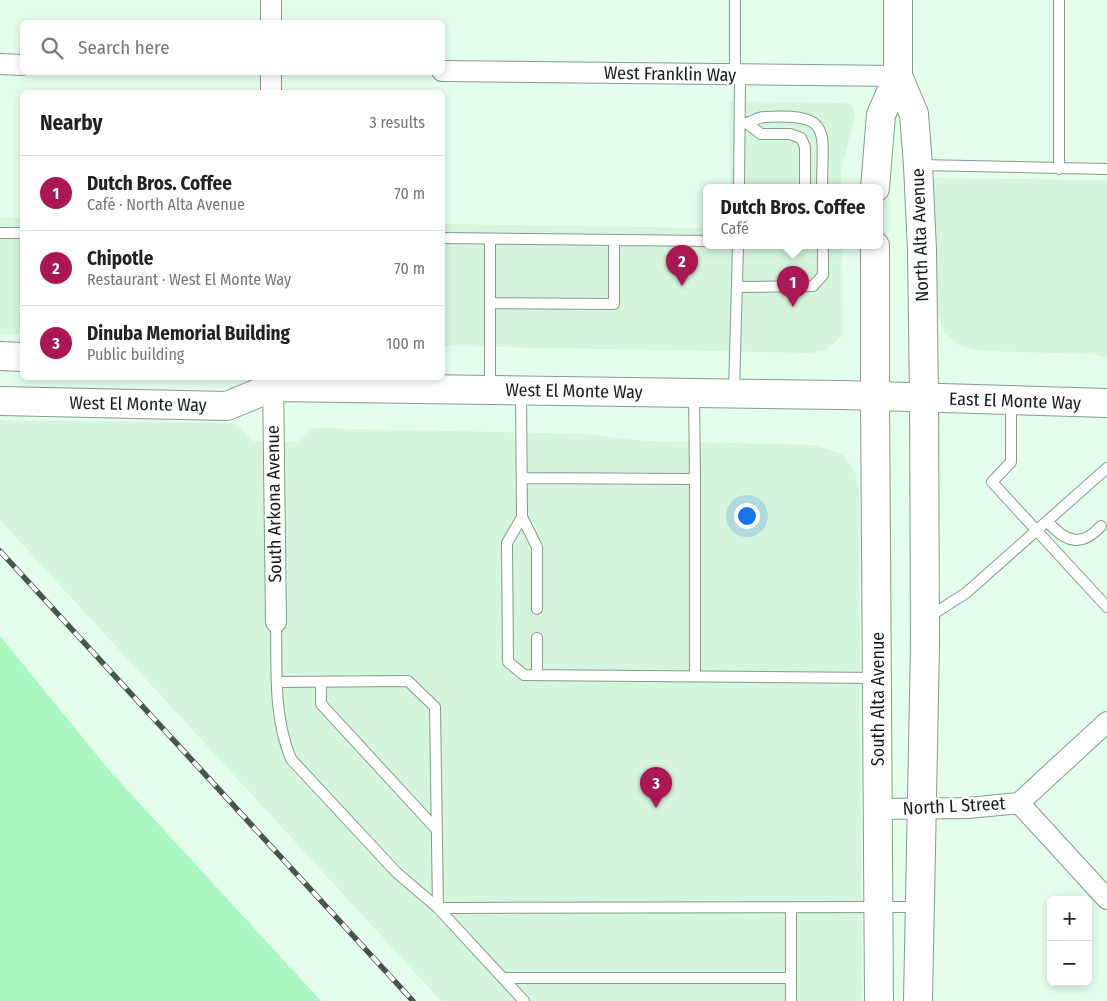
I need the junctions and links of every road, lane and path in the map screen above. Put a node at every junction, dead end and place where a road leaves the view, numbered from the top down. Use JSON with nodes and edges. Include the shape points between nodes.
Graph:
{"nodes":[{"id":1,"x":271,"y":0,"type":"edge"},
{"id":2,"x":735,"y":0,"type":"edge"},
{"id":3,"x":898,"y":0,"type":"edge"},
{"id":4,"x":1059,"y":0,"type":"edge"},
{"id":5,"x":271,"y":20,"type":"edge"},
{"id":6,"x":0,"y":64,"type":"edge"},
{"id":7,"x":20,"y":65,"type":"edge"},
{"id":8,"x":445,"y":70,"type":"edge"},
{"id":9,"x":271,"y":75,"type":"edge"},
{"id":10,"x":738,"y":75,"type":"junction"},
{"id":11,"x":898,"y":76,"type":"junction"},
{"id":12,"x":271,"y":90,"type":"edge"},
{"id":13,"x":744,"y":124,"type":"junction"},
{"id":14,"x":918,"y":165,"type":"junction"},
{"id":15,"x":1059,"y":169,"type":"junction"},
{"id":16,"x":1107,"y":170,"type":"edge"},
{"id":17,"x":739,"y":184,"type":"edge"},
{"id":18,"x":805,"y":184,"type":"edge"},
{"id":19,"x":822,"y":184,"type":"edge"},
{"id":20,"x":875,"y":184,"type":"edge"},
{"id":21,"x":0,"y":233,"type":"edge"},
{"id":22,"x":20,"y":233,"type":"edge"},
{"id":23,"x":445,"y":238,"type":"edge"},
{"id":24,"x":490,"y":239,"type":"junction"},
{"id":25,"x":614,"y":240,"type":"junction"},
{"id":26,"x":703,"y":241,"type":"edge"},
{"id":27,"x":738,"y":249,"type":"edge"},
{"id":28,"x":821,"y":249,"type":"edge"},
{"id":29,"x":875,"y":249,"type":"edge"},
{"id":30,"x":738,"y":287,"type":"junction"},
{"id":31,"x":490,"y":303,"type":"junction"},
{"id":32,"x":0,"y":356,"type":"edge"},
{"id":33,"x":20,"y":357,"type":"edge"},
{"id":34,"x":267,"y":381,"type":"edge"},
{"id":35,"x":490,"y":390,"type":"junction"},
{"id":36,"x":521,"y":390,"type":"junction"},
{"id":37,"x":694,"y":393,"type":"junction"},
{"id":38,"x":734,"y":393,"type":"junction"},
{"id":39,"x":875,"y":396,"type":"junction"},
{"id":40,"x":924,"y":398,"type":"junction"},
{"id":41,"x":0,"y":401,"type":"edge"},
{"id":42,"x":1011,"y":401,"type":"junction"},
{"id":43,"x":1107,"y":403,"type":"edge"},
{"id":44,"x":1107,"y":468,"type":"edge"},
{"id":45,"x":522,"y":478,"type":"junction"},
{"id":46,"x":695,"y":478,"type":"junction"},
{"id":47,"x":522,"y":517,"type":"junction"},
{"id":48,"x":1048,"y":522,"type":"junction"},
{"id":49,"x":1101,"y":526,"type":"dead end"},
{"id":50,"x":1038,"y":532,"type":"junction"},
{"id":51,"x":1107,"y":607,"type":"edge"},
{"id":52,"x":537,"y":609,"type":"dead end"},
{"id":53,"x":924,"y":620,"type":"junction"},
{"id":54,"x":276,"y":622,"type":"joint"},
{"id":55,"x":537,"y":638,"type":"dead end"},
{"id":56,"x":536,"y":675,"type":"junction"},
{"id":57,"x":695,"y":676,"type":"junction"},
{"id":58,"x":878,"y":678,"type":"junction"},
{"id":59,"x":277,"y":682,"type":"junction"},
{"id":60,"x":321,"y":682,"type":"junction"},
{"id":61,"x":1107,"y":722,"type":"edge"},
{"id":62,"x":1019,"y":803,"type":"junction"},
{"id":63,"x":879,"y":809,"type":"junction"},
{"id":64,"x":922,"y":809,"type":"junction"},
{"id":65,"x":437,"y":830,"type":"junction"},
{"id":66,"x":1107,"y":899,"type":"edge"},
{"id":67,"x":918,"y":907,"type":"junction"},
{"id":68,"x":438,"y":908,"type":"junction"},
{"id":69,"x":791,"y":908,"type":"junction"},
{"id":70,"x":878,"y":908,"type":"junction"},
{"id":71,"x":503,"y":978,"type":"junction"},
{"id":72,"x":791,"y":978,"type":"junction"},
{"id":73,"x":524,"y":1001,"type":"edge"},
{"id":74,"x":791,"y":1001,"type":"edge"},
{"id":75,"x":879,"y":1001,"type":"edge"},
{"id":76,"x":918,"y":1001,"type":"edge"}],
"edges":[{"from":1,"to":5,"type":"street"},
{"from":2,"to":10,"type":"lane"},
{"from":3,"to":11,"type":"main road","name":"North Alta Avenue"},
{"from":4,"to":15,"type":"lane"},
{"from":6,"to":7,"type":"street"},
{"from":8,"to":10,"type":"street","name":"West Franklin Way"},
{"from":9,"to":12,"type":"street"},
{"from":10,"to":11,"type":"street","name":"West Franklin Way"},
{"from":10,"to":13,"type":"lane"},
{"from":11,"to":14,"type":"main road","name":"North Alta Avenue","via":[[914,114]]},
{"from":11,"to":20,"type":"main road","name":"North Alta Avenue","via":[[881,115]]},
{"from":13,"to":17,"type":"lane"},
{"from":13,"to":18,"type":"lane","via":[[761,134],[790,134],[801,138],[805,147]]},
{"from":13,"to":19,"type":"lane","via":[[762,116],[802,117],[816,123],[822,135]]},
{"from":14,"to":15,"type":"lane"},
{"from":14,"to":40,"type":"main road","name":"North Alta Avenue"},
{"from":15,"to":16,"type":"lane"},
{"from":21,"to":22,"type":"lane"},
{"from":23,"to":24,"type":"lane"},
{"from":24,"to":25,"type":"lane"},
{"from":24,"to":31,"type":"lane"},
{"from":25,"to":26,"type":"lane"},
{"from":25,"to":31,"type":"lane","via":[[614,304]]},
{"from":27,"to":30,"type":"lane"},
{"from":28,"to":30,"type":"lane","via":[[823,275],[813,286]]},
{"from":29,"to":39,"type":"main road"},
{"from":30,"to":38,"type":"lane"},
{"from":31,"to":35,"type":"lane"},
{"from":32,"to":33,"type":"main road"},
{"from":34,"to":35,"type":"main road","name":"West El Monte Way"},
{"from":34,"to":41,"type":"main road","name":"West El Monte Way","via":[[227,406]]},
{"from":34,"to":54,"type":"street","name":"South Arkona Avenue"},
{"from":35,"to":36,"type":"main road","name":"West El Monte Way"},
{"from":36,"to":37,"type":"main road","name":"West El Monte Way"},
{"from":36,"to":45,"type":"lane"},
{"from":37,"to":38,"type":"main road","name":"West El Monte Way"},
{"from":37,"to":46,"type":"lane"},
{"from":38,"to":39,"type":"main road","name":"West El Monte Way"},
{"from":39,"to":40,"type":"main road","name":"East El Monte Way"},
{"from":39,"to":58,"type":"main road","name":"South Alta Avenue"},
{"from":40,"to":42,"type":"main road","name":"East El Monte Way"},
{"from":40,"to":53,"type":"main road"},
{"from":42,"to":43,"type":"main road","name":"East El Monte Way"},
{"from":42,"to":50,"type":"lane","via":[[1011,462],[992,482]]},
{"from":44,"to":48,"type":"lane"},
{"from":45,"to":46,"type":"lane"},
{"from":45,"to":47,"type":"lane"},
{"from":46,"to":57,"type":"lane"},
{"from":47,"to":52,"type":"lane","via":[[536,547]]},
{"from":47,"to":56,"type":"lane","via":[[506,542],[508,662],[524,675]]},
{"from":48,"to":49,"type":"lane","via":[[1060,535],[1075,540],[1087,539]]},
{"from":48,"to":50,"type":"lane"},
{"from":50,"to":51,"type":"lane"},
{"from":50,"to":53,"type":"lane","via":[[966,593]]},
{"from":53,"to":64,"type":"main road"},
{"from":54,"to":59,"type":"lane"},
{"from":55,"to":56,"type":"lane"},
{"from":56,"to":57,"type":"lane"},
{"from":57,"to":58,"type":"lane"},
{"from":58,"to":63,"type":"main road","name":"South Alta Avenue"},
{"from":59,"to":60,"type":"lane"},
{"from":59,"to":68,"type":"lane","via":[[282,738],[291,760],[396,872]]},
{"from":60,"to":65,"type":"lane","via":[[321,704]]},
{"from":60,"to":65,"type":"lane","via":[[408,681],[435,707]]},
{"from":61,"to":62,"type":"street"},
{"from":62,"to":64,"type":"street","name":"North L Street"},
{"from":62,"to":66,"type":"street","name":"North L Street"},
{"from":63,"to":64,"type":"street","name":"North L Street"},
{"from":63,"to":70,"type":"main road","name":"South Alta Avenue"},
{"from":64,"to":67,"type":"main road"},
{"from":65,"to":68,"type":"lane"},
{"from":67,"to":70,"type":"lane"},
{"from":67,"to":76,"type":"main road"},
{"from":68,"to":69,"type":"lane"},
{"from":68,"to":71,"type":"lane"},
{"from":69,"to":70,"type":"lane"},
{"from":69,"to":72,"type":"lane"},
{"from":70,"to":75,"type":"main road","name":"South Alta Avenue"},
{"from":71,"to":72,"type":"lane"},
{"from":71,"to":73,"type":"lane"},
{"from":72,"to":74,"type":"lane"}]}
